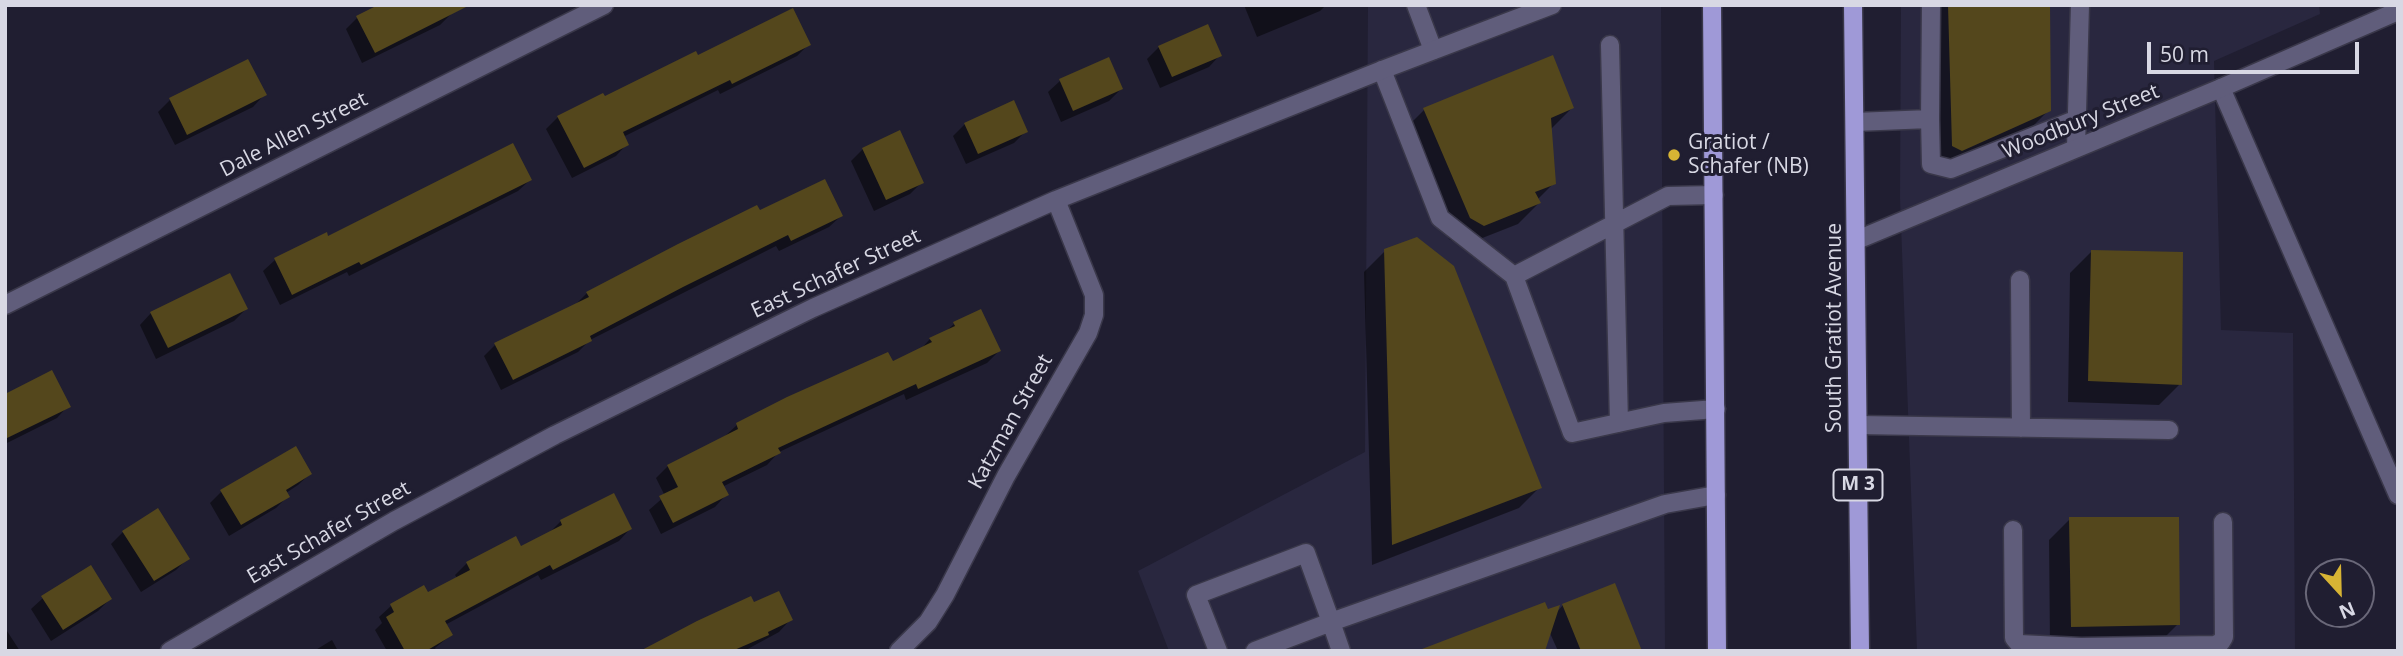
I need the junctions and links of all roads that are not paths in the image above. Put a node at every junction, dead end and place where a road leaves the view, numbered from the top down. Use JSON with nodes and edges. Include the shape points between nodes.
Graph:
{"nodes":[{"id":1,"x":604,"y":5,"type":"edge"},
{"id":2,"x":1416,"y":5,"type":"edge"},
{"id":3,"x":1552,"y":5,"type":"edge"},
{"id":4,"x":1712,"y":5,"type":"edge"},
{"id":5,"x":1853,"y":5,"type":"edge"},
{"id":6,"x":1931,"y":5,"type":"edge"},
{"id":7,"x":2080,"y":5,"type":"edge"},
{"id":8,"x":2398,"y":11,"type":"edge"},
{"id":9,"x":1610,"y":45,"type":"dead end"},
{"id":10,"x":1433,"y":50,"type":"junction"},
{"id":11,"x":1382,"y":70,"type":"junction"},
{"id":12,"x":2221,"y":88,"type":"junction"},
{"id":13,"x":1930,"y":119,"type":"junction"},
{"id":14,"x":2077,"y":119,"type":"junction"},
{"id":15,"x":1855,"y":122,"type":"junction"},
{"id":16,"x":2076,"y":148,"type":"junction"},
{"id":17,"x":1951,"y":169,"type":"junction"},
{"id":18,"x":1714,"y":195,"type":"junction"},
{"id":19,"x":1959,"y":197,"type":"junction"},
{"id":20,"x":1056,"y":200,"type":"junction"},
{"id":21,"x":1614,"y":223,"type":"junction"},
{"id":22,"x":1857,"y":240,"type":"junction"},
{"id":23,"x":1514,"y":276,"type":"junction"},
{"id":24,"x":2020,"y":280,"type":"dead end"},
{"id":25,"x":5,"y":305,"type":"edge"},
{"id":26,"x":1716,"y":409,"type":"junction"},
{"id":27,"x":1619,"y":423,"type":"junction"},
{"id":28,"x":1858,"y":425,"type":"junction"},
{"id":29,"x":2021,"y":428,"type":"junction"},
{"id":30,"x":2169,"y":429,"type":"dead end"},
{"id":31,"x":1716,"y":495,"type":"junction"},
{"id":32,"x":2398,"y":495,"type":"edge"},
{"id":33,"x":2223,"y":522,"type":"dead end"},
{"id":34,"x":2013,"y":530,"type":"dead end"},
{"id":35,"x":1331,"y":622,"type":"junction"},
{"id":36,"x":2081,"y":649,"type":"edge"},
{"id":37,"x":170,"y":651,"type":"edge"},
{"id":38,"x":899,"y":651,"type":"edge"},
{"id":39,"x":1218,"y":651,"type":"edge"},
{"id":40,"x":1255,"y":651,"type":"edge"},
{"id":41,"x":1341,"y":651,"type":"edge"},
{"id":42,"x":1717,"y":651,"type":"edge"},
{"id":43,"x":1860,"y":651,"type":"edge"}],
"edges":[{"from":1,"to":25,"type":"street","name":"Dale Allen Street"},
{"from":2,"to":10,"type":"street"},
{"from":3,"to":10,"type":"street","name":"East Schafer Street"},
{"from":4,"to":18,"type":"main road"},
{"from":5,"to":15,"type":"main road","name":"South Gratiot Avenue","number":"M 3"},
{"from":6,"to":13,"type":"street"},
{"from":7,"to":14,"type":"street"},
{"from":8,"to":12,"type":"street","name":"Woodbury Street"},
{"from":9,"to":21,"type":"street"},
{"from":10,"to":11,"type":"street","name":"East Schafer Street"},
{"from":11,"to":20,"type":"street","name":"East Schafer Street"},
{"from":11,"to":23,"type":"street","via":[[1440,218]]},
{"from":12,"to":16,"type":"street","name":"Woodbury Street"},
{"from":12,"to":32,"type":"street"},
{"from":13,"to":15,"type":"street"},
{"from":13,"to":17,"type":"street","via":[[1931,164]]},
{"from":14,"to":16,"type":"street"},
{"from":14,"to":17,"type":"street"},
{"from":15,"to":22,"type":"main road","name":"South Gratiot Avenue","number":"M 3"},
{"from":16,"to":19,"type":"street","name":"Woodbury Street"},
{"from":17,"to":19,"type":"street"},
{"from":18,"to":21,"type":"street","via":[[1668,196]]},
{"from":18,"to":26,"type":"main road"},
{"from":19,"to":22,"type":"street","name":"Woodbury Street"},
{"from":20,"to":37,"type":"street","name":"East Schafer Street","via":[[813,308],[555,435],[394,521]]},
{"from":20,"to":38,"type":"street","name":"Katzman Street","via":[[1094,295],[1088,333],[945,595],[928,622]]},
{"from":21,"to":23,"type":"street"},
{"from":21,"to":27,"type":"street"},
{"from":22,"to":28,"type":"main road","name":"South Gratiot Avenue","number":"M 3"},
{"from":23,"to":27,"type":"street","via":[[1572,433]]},
{"from":24,"to":29,"type":"street"},
{"from":26,"to":27,"type":"street"},
{"from":26,"to":31,"type":"main road"},
{"from":28,"to":29,"type":"street"},
{"from":28,"to":43,"type":"main road","name":"South Gratiot Avenue","number":"M 3"},
{"from":29,"to":30,"type":"street"},
{"from":31,"to":35,"type":"street","via":[[1665,504]]},
{"from":31,"to":42,"type":"main road"},
{"from":33,"to":36,"type":"street","via":[[2221,642]]},
{"from":34,"to":36,"type":"street","via":[[2014,639],[2025,646]]},
{"from":35,"to":39,"type":"street","via":[[1306,553],[1196,595]]},
{"from":35,"to":40,"type":"street"},
{"from":35,"to":41,"type":"street"}]}
